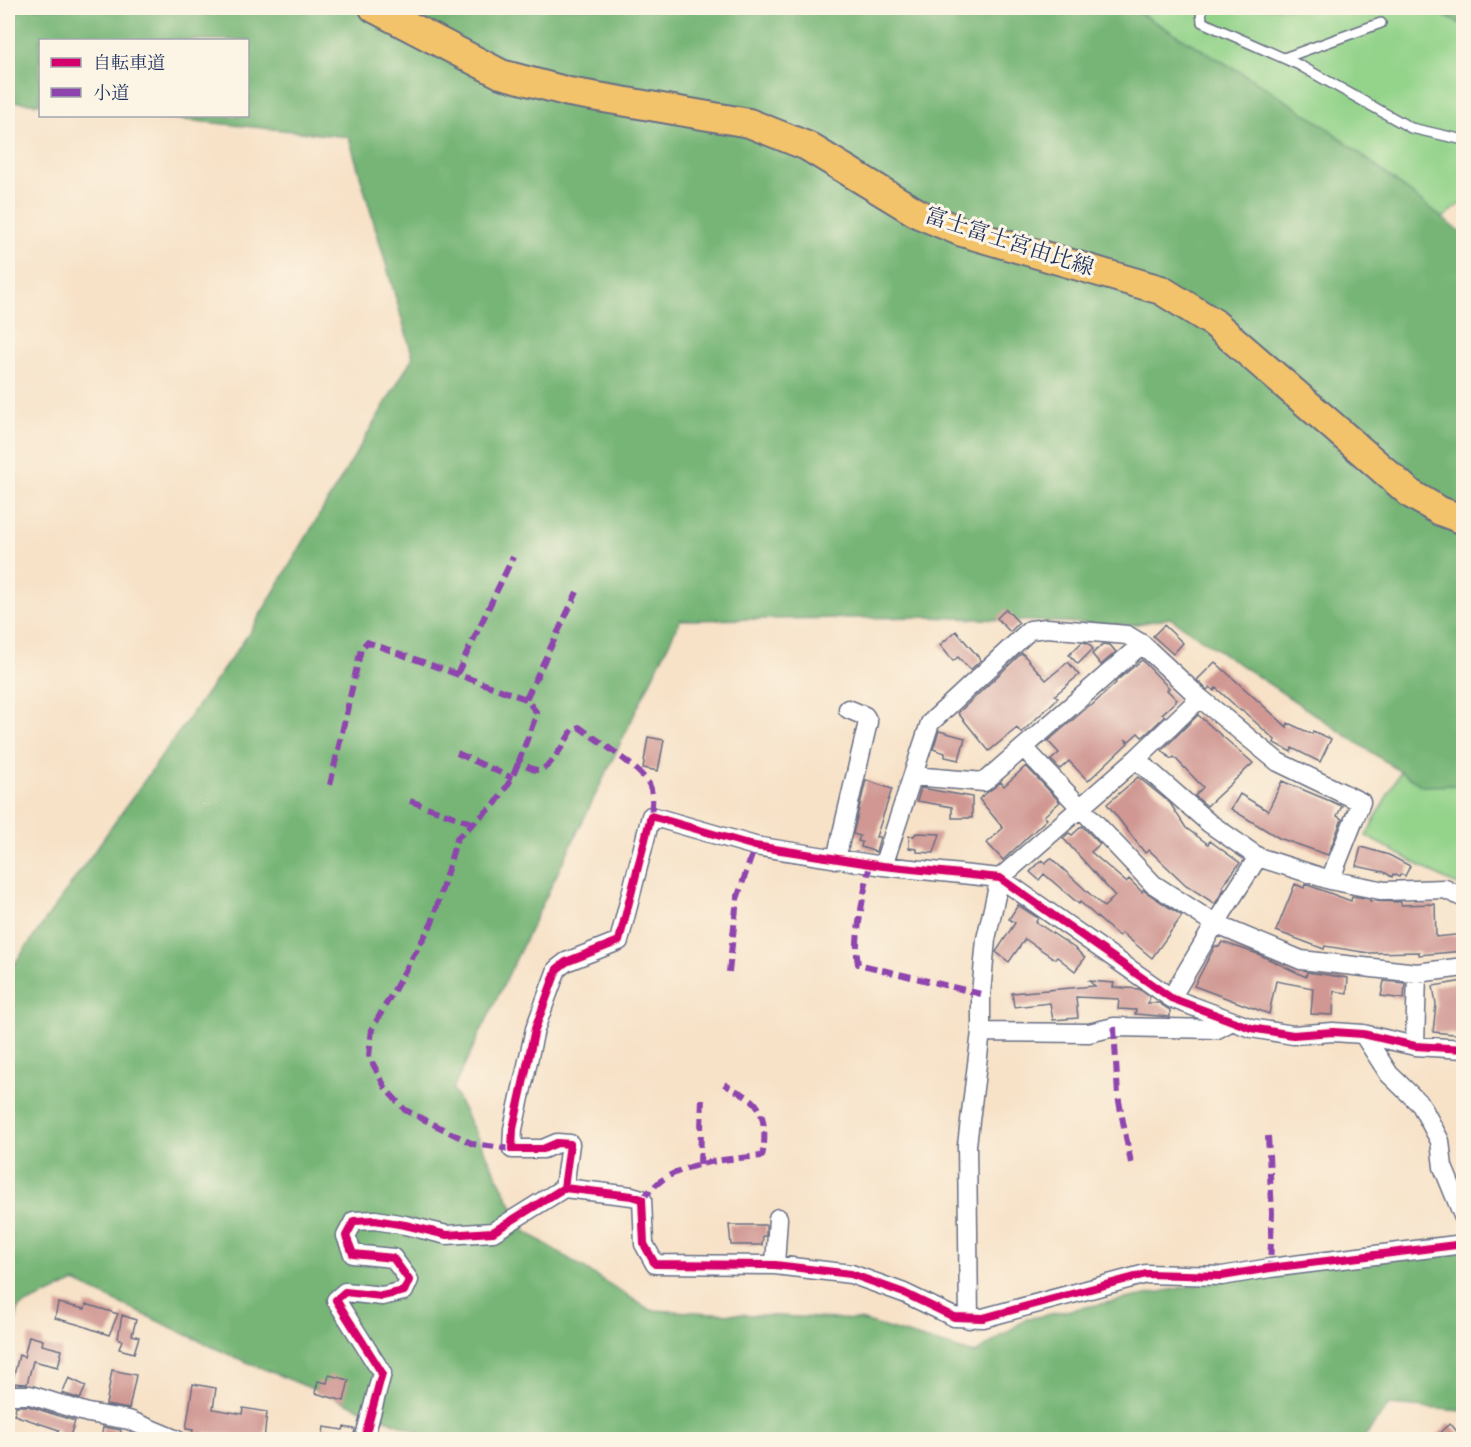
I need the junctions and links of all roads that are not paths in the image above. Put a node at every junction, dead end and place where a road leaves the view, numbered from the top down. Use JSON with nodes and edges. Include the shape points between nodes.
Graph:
{"nodes":[{"id":1,"x":374,"y":8,"type":"edge"},
{"id":2,"x":1201,"y":8,"type":"edge"},
{"id":3,"x":1381,"y":23,"type":"dead end"},
{"id":4,"x":1284,"y":58,"type":"junction"},
{"id":5,"x":1464,"y":140,"type":"edge"},
{"id":6,"x":1464,"y":520,"type":"edge"},
{"id":7,"x":1142,"y":644,"type":"junction"},
{"id":8,"x":1200,"y":698,"type":"junction"},
{"id":9,"x":848,"y":709,"type":"dead end"},
{"id":10,"x":1024,"y":748,"type":"junction"},
{"id":11,"x":1136,"y":759,"type":"junction"},
{"id":12,"x":913,"y":776,"type":"junction"},
{"id":13,"x":1080,"y":808,"type":"junction"},
{"id":14,"x":1258,"y":857,"type":"junction"},
{"id":15,"x":836,"y":859,"type":"junction"},
{"id":16,"x":883,"y":866,"type":"junction"},
{"id":17,"x":1000,"y":878,"type":"junction"},
{"id":18,"x":1330,"y":880,"type":"junction"},
{"id":19,"x":1464,"y":898,"type":"edge"},
{"id":20,"x":1215,"y":924,"type":"junction"},
{"id":21,"x":1464,"y":967,"type":"edge"},
{"id":22,"x":1417,"y":973,"type":"junction"},
{"id":23,"x":1171,"y":998,"type":"junction"},
{"id":24,"x":1232,"y":1021,"type":"junction"},
{"id":25,"x":981,"y":1032,"type":"junction"},
{"id":26,"x":1364,"y":1034,"type":"junction"},
{"id":27,"x":1415,"y":1046,"type":"junction"},
{"id":28,"x":1464,"y":1049,"type":"edge"},
{"id":29,"x":564,"y":1188,"type":"junction"},
{"id":30,"x":778,"y":1218,"type":"dead end"},
{"id":31,"x":1464,"y":1218,"type":"edge"},
{"id":32,"x":1464,"y":1244,"type":"edge"},
{"id":33,"x":775,"y":1265,"type":"junction"},
{"id":34,"x":969,"y":1318,"type":"junction"},
{"id":35,"x":8,"y":1395,"type":"edge"},
{"id":36,"x":177,"y":1440,"type":"edge"},
{"id":37,"x":364,"y":1440,"type":"edge"}],
"edges":[{"from":1,"to":6,"type":"main road","name":"富士富士宮由比線","via":[[501,74],[569,92],[749,123],[807,146],[919,214],[962,231],[1161,290],[1214,323],[1411,494]]},
{"from":2,"to":4,"type":"lane","via":[[1202,22]]},
{"from":3,"to":4,"type":"lane"},
{"from":4,"to":5,"type":"lane","via":[[1411,128]]},
{"from":7,"to":8,"type":"street"},
{"from":7,"to":10,"type":"street"},
{"from":7,"to":12,"type":"street","via":[[1127,635],[1030,630],[930,723]]},
{"from":8,"to":11,"type":"street"},
{"from":8,"to":18,"type":"street","via":[[1278,762],[1361,802]]},
{"from":9,"to":15,"type":"street","via":[[865,716],[868,722]]},
{"from":10,"to":12,"type":"street","via":[[984,782]]},
{"from":10,"to":13,"type":"street"},
{"from":11,"to":13,"type":"street"},
{"from":11,"to":14,"type":"street","via":[[1209,824]]},
{"from":12,"to":16,"type":"street"},
{"from":13,"to":17,"type":"street"},
{"from":13,"to":20,"type":"street","via":[[1153,884]]},
{"from":14,"to":18,"type":"street"},
{"from":14,"to":20,"type":"street"},
{"from":15,"to":16,"type":"street"},
{"from":15,"to":29,"type":"street","via":[[755,846],[651,816],[620,941],[557,969],[535,1029],[512,1149],[570,1144]]},
{"from":16,"to":17,"type":"street"},
{"from":17,"to":23,"type":"street"},
{"from":17,"to":25,"type":"street","via":[[986,939]]},
{"from":18,"to":19,"type":"street","via":[[1385,891],[1445,889]]},
{"from":20,"to":22,"type":"street","via":[[1301,960]]},
{"from":20,"to":23,"type":"street"},
{"from":21,"to":22,"type":"street"},
{"from":22,"to":27,"type":"street"},
{"from":23,"to":24,"type":"street"},
{"from":24,"to":25,"type":"street","via":[[1217,1029],[1114,1027],[1089,1033]]},
{"from":24,"to":26,"type":"street","via":[[1293,1035]]},
{"from":25,"to":34,"type":"street","via":[[967,1145]]},
{"from":26,"to":27,"type":"street"},
{"from":26,"to":31,"type":"street","via":[[1389,1074],[1421,1105],[1440,1141],[1443,1167]]},
{"from":27,"to":28,"type":"street"},
{"from":29,"to":33,"type":"street","via":[[642,1199],[644,1245],[655,1264]]},
{"from":29,"to":37,"type":"street","via":[[493,1232],[447,1235],[385,1222],[354,1221],[346,1236],[353,1254],[393,1258],[410,1280],[404,1291],[382,1296],[345,1292],[336,1300],[382,1373]]},
{"from":30,"to":33,"type":"street"},
{"from":32,"to":34,"type":"street","via":[[1222,1276],[1146,1274],[983,1318]]},
{"from":33,"to":34,"type":"street","via":[[851,1274],[954,1317]]},
{"from":35,"to":36,"type":"street","via":[[30,1395],[88,1413],[129,1420]]}]}
